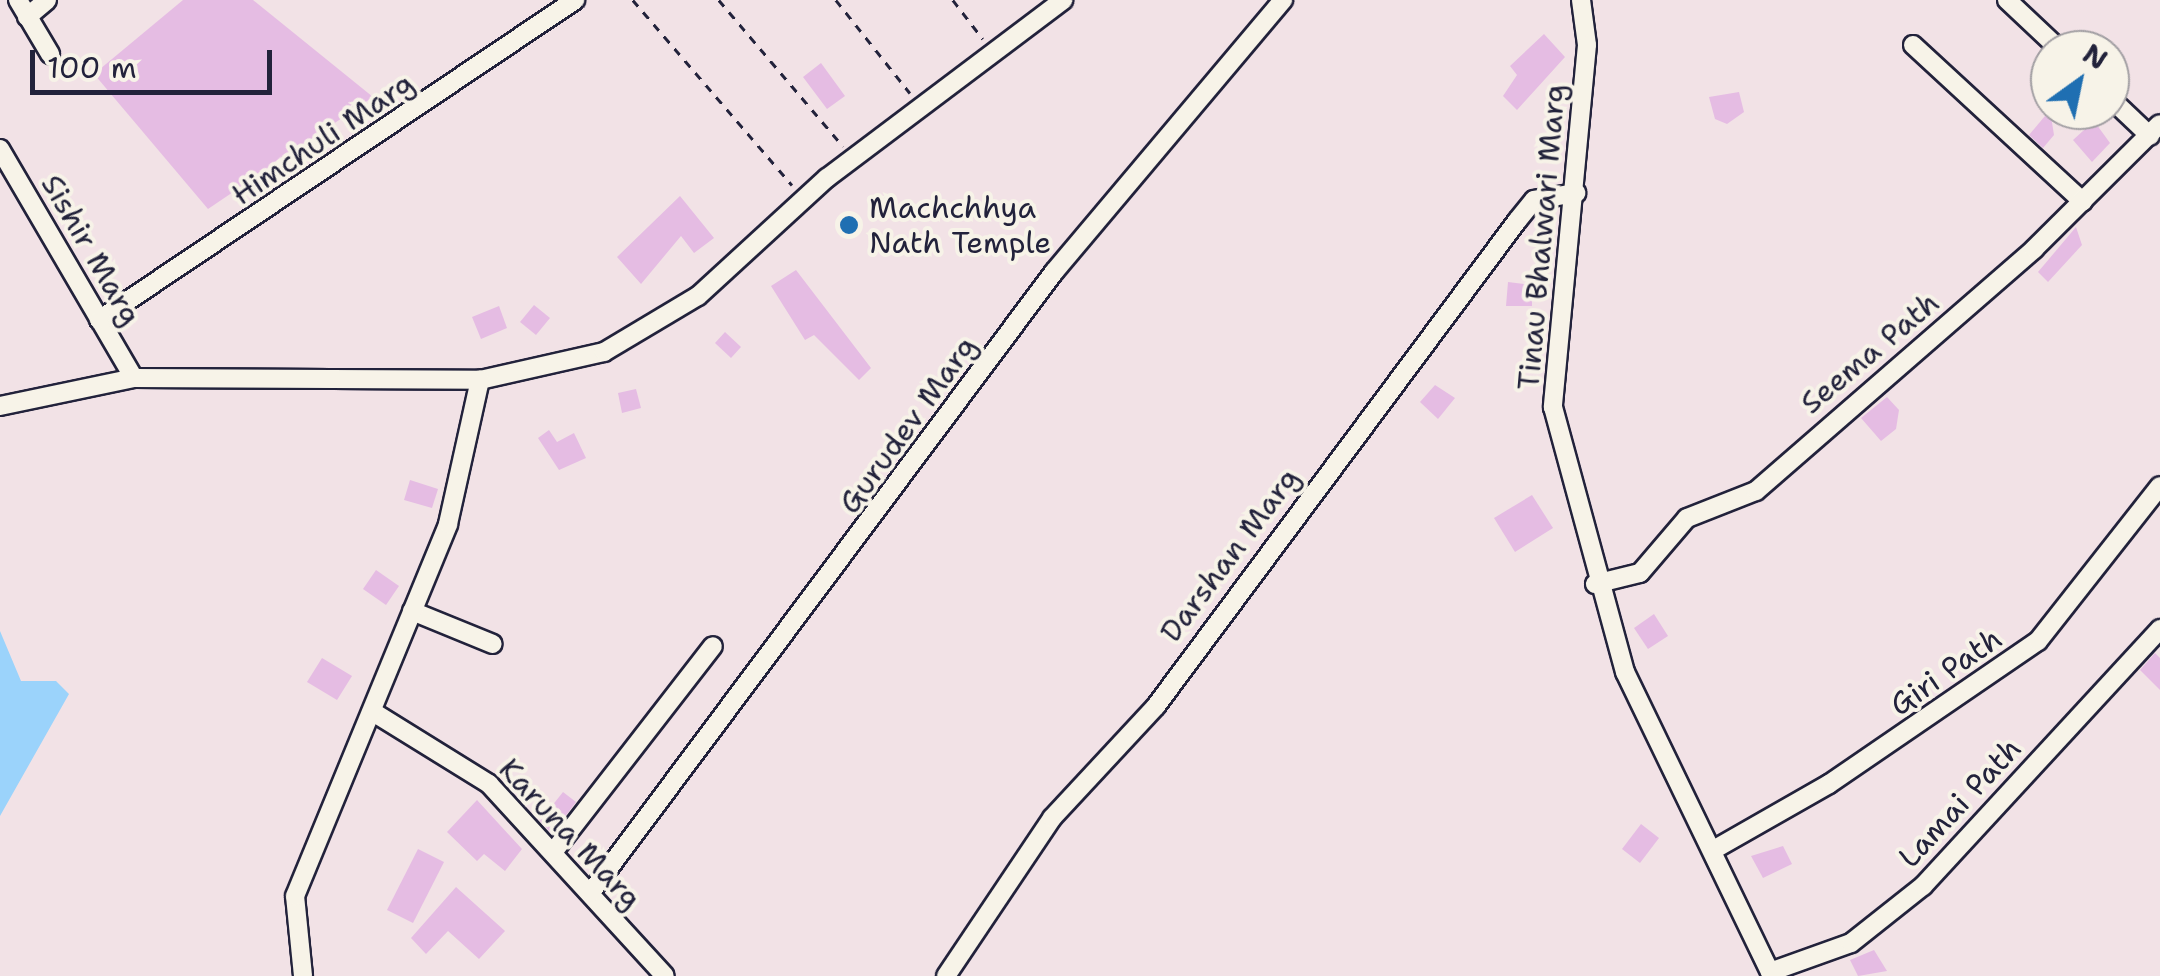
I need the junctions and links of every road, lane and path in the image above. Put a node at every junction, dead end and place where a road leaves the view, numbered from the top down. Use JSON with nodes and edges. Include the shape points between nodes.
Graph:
{"nodes":[{"id":1,"x":47,"y":0,"type":"edge"},
{"id":2,"x":576,"y":0,"type":"edge"},
{"id":3,"x":633,"y":0,"type":"edge"},
{"id":4,"x":719,"y":0,"type":"edge"},
{"id":5,"x":836,"y":0,"type":"edge"},
{"id":6,"x":954,"y":0,"type":"edge"},
{"id":7,"x":1063,"y":0,"type":"edge"},
{"id":8,"x":1283,"y":0,"type":"edge"},
{"id":9,"x":1582,"y":0,"type":"edge"},
{"id":10,"x":2008,"y":0,"type":"edge"},
{"id":11,"x":23,"y":8,"type":"edge"},
{"id":12,"x":2039,"y":30,"type":"edge"},
{"id":13,"x":1913,"y":46,"type":"dead end"},
{"id":14,"x":992,"y":51,"type":"junction"},
{"id":15,"x":50,"y":54,"type":"dead end"},
{"id":16,"x":921,"y":106,"type":"junction"},
{"id":17,"x":2130,"y":112,"type":"edge"},
{"id":18,"x":2155,"y":130,"type":"edge"},
{"id":19,"x":0,"y":149,"type":"edge"},
{"id":20,"x":853,"y":159,"type":"junction"},
{"id":21,"x":1576,"y":193,"type":"junction"},
{"id":22,"x":806,"y":201,"type":"junction"},
{"id":23,"x":2083,"y":202,"type":"junction"},
{"id":24,"x":99,"y":320,"type":"junction"},
{"id":25,"x":134,"y":378,"type":"junction"},
{"id":26,"x":480,"y":380,"type":"junction"},
{"id":27,"x":0,"y":406,"type":"edge"},
{"id":28,"x":2160,"y":486,"type":"edge"},
{"id":29,"x":1595,"y":584,"type":"junction"},
{"id":30,"x":412,"y":611,"type":"junction"},
{"id":31,"x":2160,"y":629,"type":"edge"},
{"id":32,"x":492,"y":644,"type":"dead end"},
{"id":33,"x":713,"y":646,"type":"dead end"},
{"id":34,"x":373,"y":712,"type":"junction"},
{"id":35,"x":1715,"y":849,"type":"junction"},
{"id":36,"x":554,"y":851,"type":"junction"},
{"id":37,"x":591,"y":892,"type":"junction"},
{"id":38,"x":1771,"y":974,"type":"edge"},
{"id":39,"x":304,"y":976,"type":"edge"},
{"id":40,"x":665,"y":976,"type":"edge"},
{"id":41,"x":946,"y":976,"type":"edge"}],
"edges":[{"from":1,"to":11,"type":"street"},
{"from":2,"to":24,"type":"street","name":"Himchuli Marg"},
{"from":3,"to":22,"type":"path"},
{"from":4,"to":20,"type":"path"},
{"from":5,"to":16,"type":"path"},
{"from":6,"to":14,"type":"path"},
{"from":7,"to":14,"type":"street"},
{"from":8,"to":37,"type":"street","name":"Gurudev Marg","via":[[1054,272]]},
{"from":9,"to":21,"type":"street","name":"Tinau Bhalwari Marg","via":[[1588,46]]},
{"from":10,"to":12,"type":"street"},
{"from":11,"to":15,"type":"street"},
{"from":13,"to":23,"type":"street"},
{"from":14,"to":16,"type":"street"},
{"from":16,"to":20,"type":"street"},
{"from":17,"to":18,"type":"street"},
{"from":18,"to":23,"type":"street","name":"Seema Path"},
{"from":19,"to":24,"type":"street","name":"Sishir Marg"},
{"from":20,"to":22,"type":"street"},
{"from":21,"to":29,"type":"street","name":"Tinau Bhalwari Marg","via":[[1553,407]]},
{"from":21,"to":41,"type":"street","name":"Darshan Marg","via":[[1534,200],[1516,221],[1156,706],[1052,818]]},
{"from":22,"to":26,"type":"street","via":[[698,296],[604,352]]},
{"from":23,"to":29,"type":"street","name":"Seema Path","via":[[1756,490],[1687,518],[1640,573]]},
{"from":24,"to":25,"type":"street","name":"Sishir Marg"},
{"from":25,"to":26,"type":"street"},
{"from":25,"to":27,"type":"street"},
{"from":26,"to":30,"type":"street","via":[[448,524]]},
{"from":28,"to":35,"type":"street","name":"Giri Path","via":[[2038,641],[1829,784]]},
{"from":29,"to":35,"type":"street","name":"Tinau Bhalwari Marg","via":[[1625,672]]},
{"from":30,"to":32,"type":"street"},
{"from":30,"to":34,"type":"street"},
{"from":31,"to":38,"type":"street","name":"Lamai Path","via":[[1922,886],[1851,943]]},
{"from":33,"to":36,"type":"street"},
{"from":34,"to":36,"type":"street","name":"Karuna Marg","via":[[454,756]]},
{"from":34,"to":39,"type":"street","via":[[295,896]]},
{"from":35,"to":38,"type":"street","name":"Tinau Bhalwari Marg"},
{"from":36,"to":37,"type":"street","name":"Karuna Marg"},
{"from":37,"to":40,"type":"street","name":"Karuna Marg"}]}
